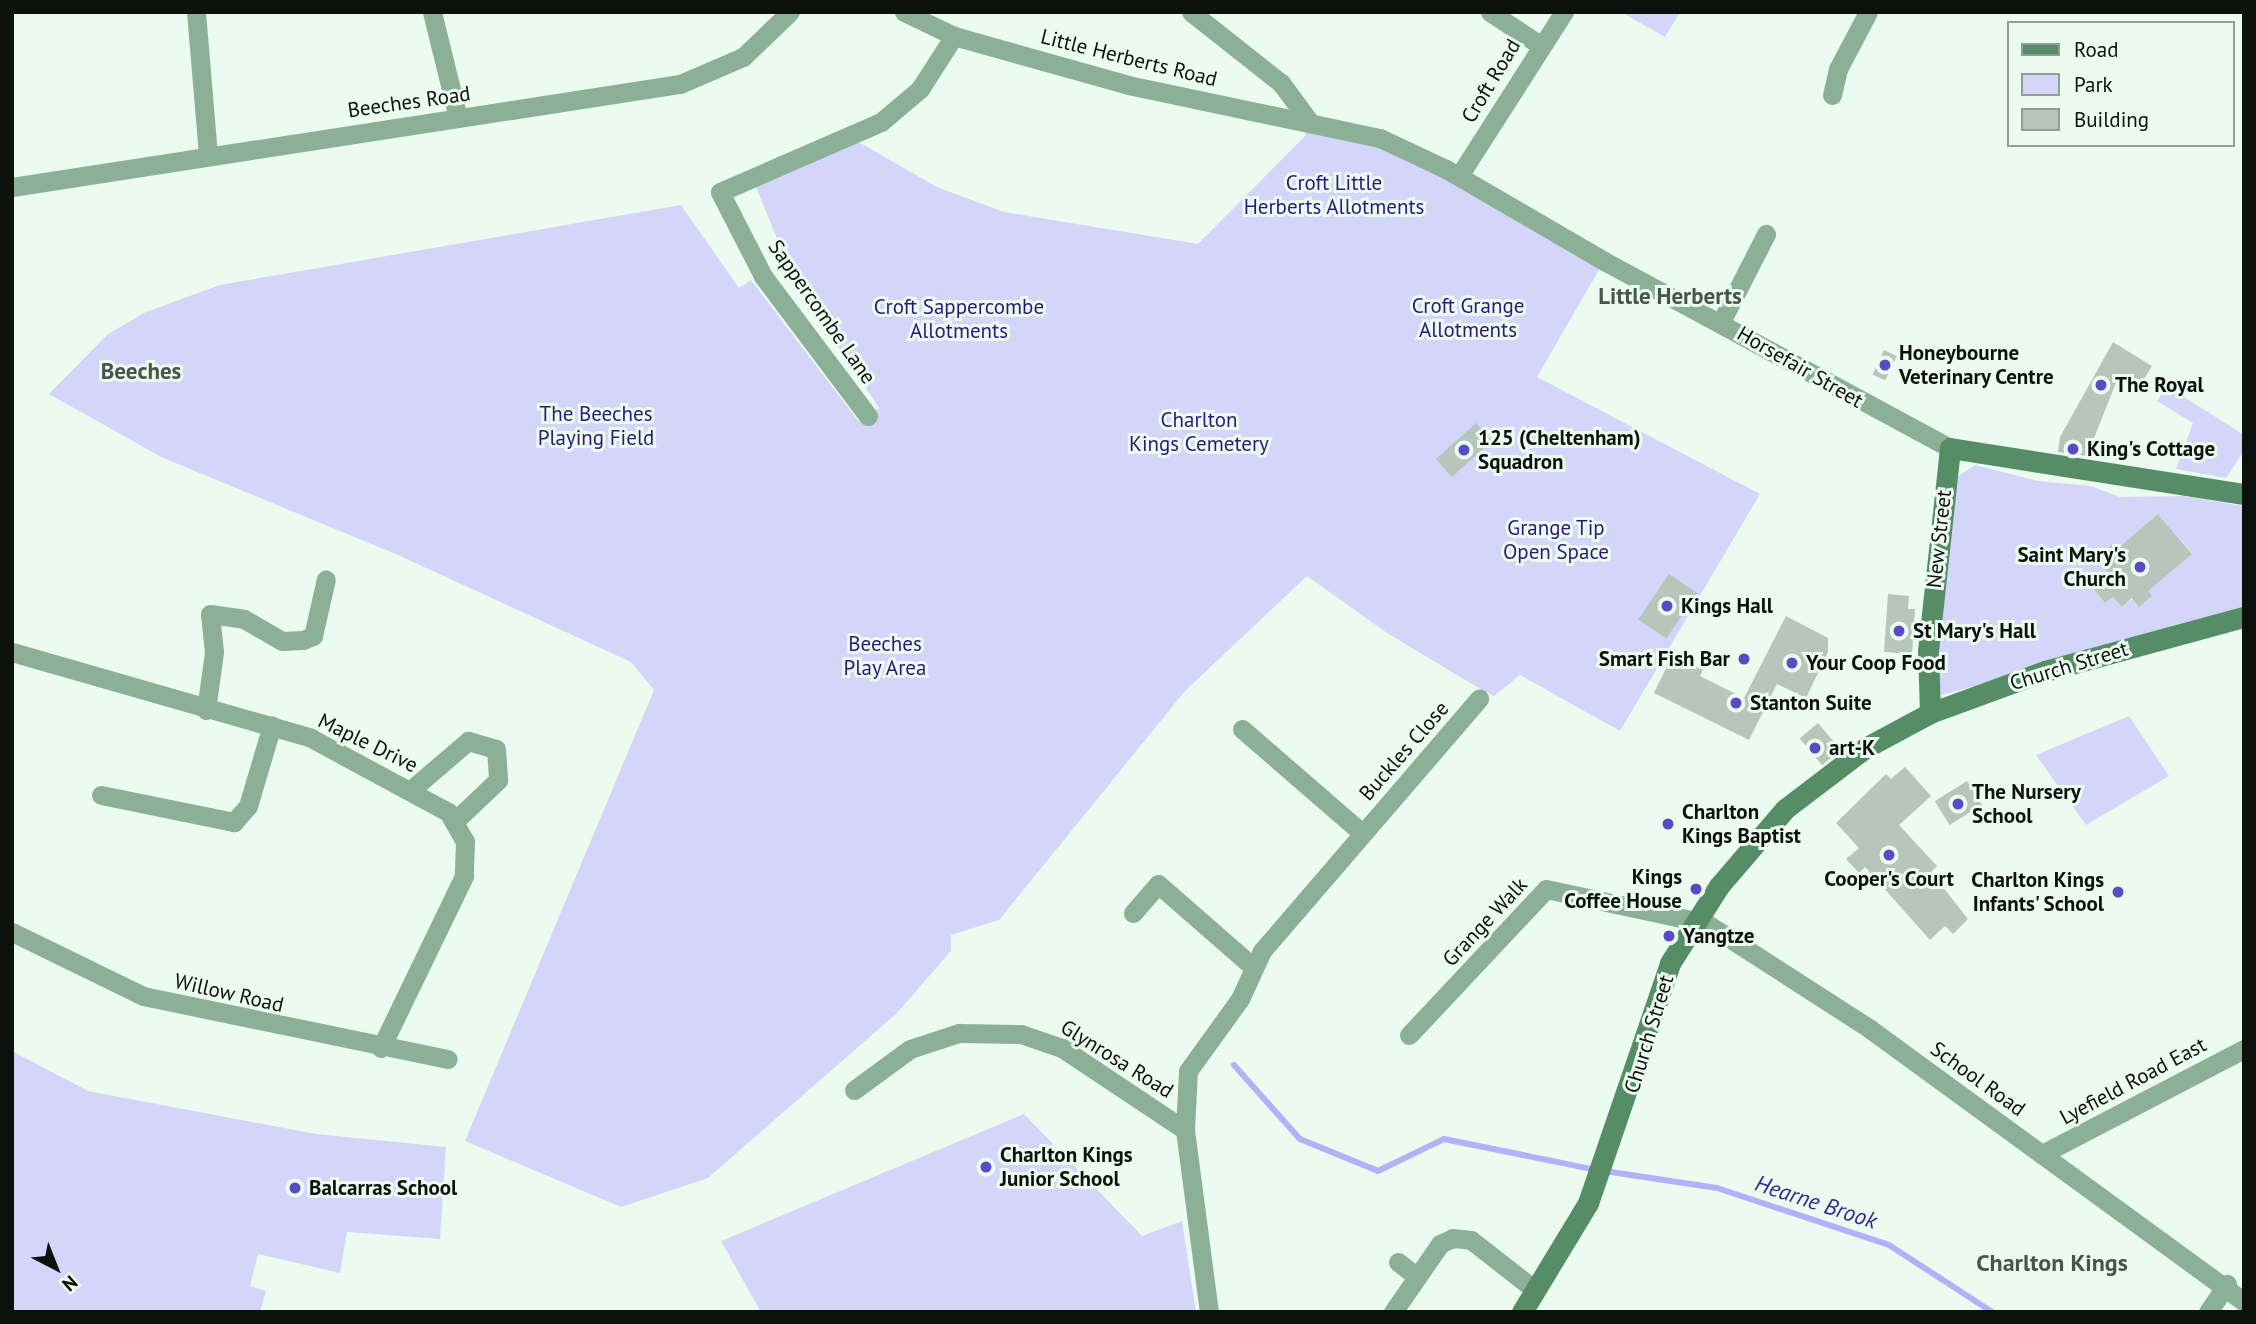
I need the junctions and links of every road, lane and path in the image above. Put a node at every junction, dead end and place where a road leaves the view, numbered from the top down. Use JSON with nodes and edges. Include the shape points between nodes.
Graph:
{"nodes":[{"id":1,"x":197,"y":12,"type":"edge"},
{"id":2,"x":432,"y":12,"type":"edge"},
{"id":3,"x":790,"y":12,"type":"edge"},
{"id":4,"x":904,"y":12,"type":"edge"},
{"id":5,"x":1191,"y":12,"type":"edge"},
{"id":6,"x":1490,"y":12,"type":"edge"},
{"id":7,"x":1500,"y":12,"type":"edge"},
{"id":8,"x":1564,"y":12,"type":"edge"},
{"id":9,"x":1868,"y":12,"type":"edge"},
{"id":10,"x":954,"y":36,"type":"junction"},
{"id":11,"x":1540,"y":45,"type":"junction"},
{"id":12,"x":1832,"y":95,"type":"dead end"},
{"id":13,"x":457,"y":118,"type":"junction"},
{"id":14,"x":1309,"y":121,"type":"junction"},
{"id":15,"x":208,"y":155,"type":"junction"},
{"id":16,"x":1459,"y":176,"type":"junction"},
{"id":17,"x":12,"y":187,"type":"edge"},
{"id":18,"x":1766,"y":234,"type":"dead end"},
{"id":19,"x":1721,"y":322,"type":"junction"},
{"id":20,"x":868,"y":416,"type":"dead end"},
{"id":21,"x":1950,"y":448,"type":"junction"},
{"id":22,"x":2241,"y":490,"type":"edge"},
{"id":23,"x":326,"y":579,"type":"dead end"},
{"id":24,"x":2244,"y":617,"type":"edge"},
{"id":25,"x":12,"y":652,"type":"edge"},
{"id":26,"x":1479,"y":699,"type":"dead end"},
{"id":27,"x":206,"y":710,"type":"junction"},
{"id":28,"x":1930,"y":713,"type":"junction"},
{"id":29,"x":272,"y":725,"type":"junction"},
{"id":30,"x":1242,"y":729,"type":"dead end"},
{"id":31,"x":412,"y":789,"type":"junction"},
{"id":32,"x":101,"y":795,"type":"dead end"},
{"id":33,"x":456,"y":820,"type":"junction"},
{"id":34,"x":1362,"y":833,"type":"junction"},
{"id":35,"x":1133,"y":913,"type":"dead end"},
{"id":36,"x":1696,"y":919,"type":"junction"},
{"id":37,"x":12,"y":932,"type":"edge"},
{"id":38,"x":1253,"y":967,"type":"junction"},
{"id":39,"x":1409,"y":1035,"type":"dead end"},
{"id":40,"x":381,"y":1048,"type":"junction"},
{"id":41,"x":2244,"y":1049,"type":"edge"},
{"id":42,"x":448,"y":1059,"type":"dead end"},
{"id":43,"x":854,"y":1090,"type":"dead end"},
{"id":44,"x":1185,"y":1130,"type":"junction"},
{"id":45,"x":2044,"y":1153,"type":"junction"},
{"id":46,"x":1398,"y":1262,"type":"dead end"},
{"id":47,"x":1417,"y":1277,"type":"junction"},
{"id":48,"x":2227,"y":1284,"type":"junction"},
{"id":49,"x":1535,"y":1290,"type":"junction"},
{"id":50,"x":2244,"y":1302,"type":"edge"},
{"id":51,"x":1209,"y":1312,"type":"edge"},
{"id":52,"x":1392,"y":1312,"type":"edge"},
{"id":53,"x":1522,"y":1312,"type":"edge"},
{"id":54,"x":2208,"y":1312,"type":"edge"}],
"edges":[{"from":1,"to":15,"type":"street"},
{"from":2,"to":13,"type":"street"},
{"from":3,"to":13,"type":"street","name":"Beeches Road","via":[[743,57],[696,80]]},
{"from":4,"to":10,"type":"street","name":"Little Herberts Road"},
{"from":5,"to":14,"type":"street","via":[[1281,83]]},
{"from":6,"to":11,"type":"street"},
{"from":7,"to":11,"type":"street"},
{"from":8,"to":11,"type":"street","name":"Croft Road"},
{"from":9,"to":12,"type":"street","via":[[1838,69]]},
{"from":10,"to":14,"type":"street","name":"Little Herberts Road","via":[[1128,85]]},
{"from":10,"to":20,"type":"street","name":"Sappercombe Lane","via":[[920,89],[881,122],[720,192],[763,276]]},
{"from":11,"to":16,"type":"street","name":"Croft Road"},
{"from":13,"to":15,"type":"street","name":"Beeches Road"},
{"from":14,"to":16,"type":"street","name":"Horsefair Street","via":[[1380,138]]},
{"from":15,"to":17,"type":"street","name":"Beeches Road"},
{"from":16,"to":19,"type":"street","name":"Horsefair Street"},
{"from":18,"to":19,"type":"street"},
{"from":19,"to":21,"type":"street","name":"Horsefair Street"},
{"from":21,"to":22,"type":"street","name":"Horsefair Street"},
{"from":21,"to":28,"type":"street","name":"New Street","via":[[1928,651]]},
{"from":23,"to":27,"type":"street","via":[[313,636],[282,641],[255,625],[209,614],[213,679]]},
{"from":24,"to":28,"type":"street","name":"Church Street","via":[[2056,667]]},
{"from":25,"to":27,"type":"street","name":"Maple Drive"},
{"from":26,"to":34,"type":"street","name":"Buckles Close"},
{"from":27,"to":29,"type":"street","name":"Maple Drive"},
{"from":28,"to":36,"type":"street","name":"Church Street","via":[[1865,748],[1791,804]]},
{"from":29,"to":31,"type":"street","name":"Maple Drive","via":[[311,738]]},
{"from":29,"to":32,"type":"street","via":[[248,806],[234,822]]},
{"from":30,"to":34,"type":"street","name":"Buckles Close"},
{"from":31,"to":33,"type":"street","name":"Maple Drive"},
{"from":31,"to":33,"type":"street","via":[[468,741],[496,749],[498,779]]},
{"from":33,"to":40,"type":"street","via":[[467,853],[464,876]]},
{"from":34,"to":38,"type":"street","name":"Buckles Close"},
{"from":35,"to":38,"type":"street","via":[[1158,884]]},
{"from":36,"to":39,"type":"street","name":"Grange Walk","via":[[1546,888]]},
{"from":36,"to":45,"type":"street","name":"School Road","via":[[1870,1028]]},
{"from":36,"to":49,"type":"street","name":"Church Street","via":[[1654,1006],[1629,1097],[1588,1203]]},
{"from":37,"to":40,"type":"street","name":"Willow Road","via":[[143,996]]},
{"from":38,"to":44,"type":"street","name":"Buckles Close","via":[[1240,999],[1188,1071]]},
{"from":40,"to":42,"type":"street","name":"Willow Road"},
{"from":41,"to":45,"type":"street","name":"Lyefield Road East"},
{"from":43,"to":44,"type":"street","name":"Glynrosa Road","via":[[926,1042],[999,1031],[1062,1048]]},
{"from":44,"to":51,"type":"street"},
{"from":45,"to":48,"type":"street","name":"School Road"},
{"from":46,"to":47,"type":"street"},
{"from":47,"to":49,"type":"street","via":[[1440,1244],[1459,1237],[1471,1240]]},
{"from":47,"to":52,"type":"street"},
{"from":48,"to":50,"type":"street","name":"School Road"},
{"from":48,"to":54,"type":"street"},
{"from":49,"to":53,"type":"street","name":"Church Street"}]}
